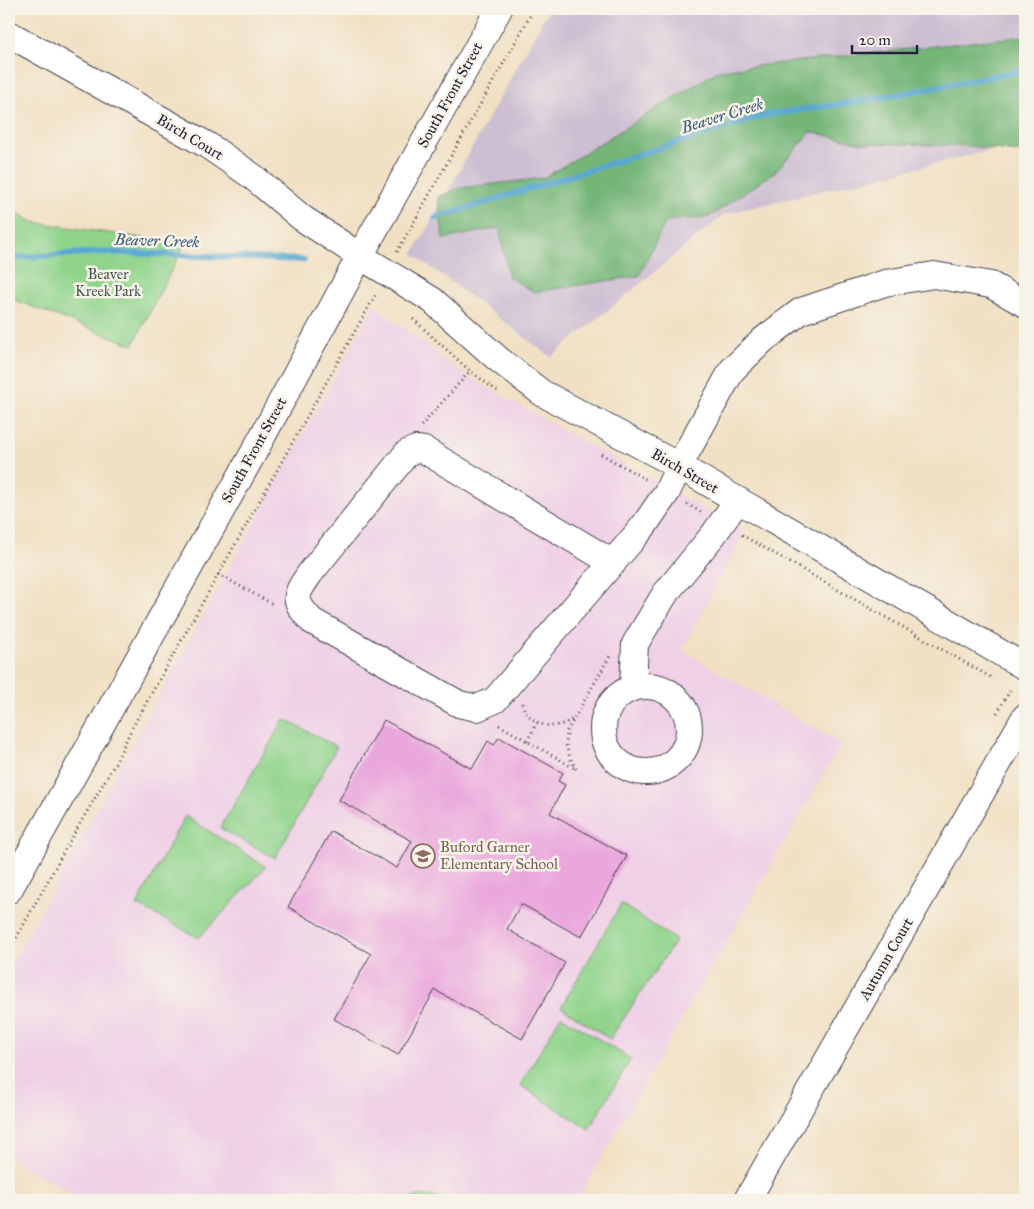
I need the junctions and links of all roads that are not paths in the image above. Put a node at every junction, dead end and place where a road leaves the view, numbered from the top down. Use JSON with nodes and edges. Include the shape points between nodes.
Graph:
{"nodes":[{"id":1,"x":499,"y":9,"type":"edge"},
{"id":2,"x":9,"y":34,"type":"edge"},
{"id":3,"x":360,"y":256,"type":"junction"},
{"id":4,"x":1025,"y":304,"type":"edge"},
{"id":5,"x":679,"y":466,"type":"junction"},
{"id":6,"x":737,"y":501,"type":"junction"},
{"id":7,"x":613,"y":563,"type":"junction"},
{"id":8,"x":1025,"y":667,"type":"edge"},
{"id":9,"x":634,"y":688,"type":"dead end"},
{"id":10,"x":1025,"y":717,"type":"edge"},
{"id":11,"x":9,"y":890,"type":"edge"},
{"id":12,"x":748,"y":1200,"type":"edge"}],
"edges":[{"from":1,"to":3,"type":"street","name":"South Front Street"},
{"from":2,"to":3,"type":"street","name":"Birch Court","via":[[207,145],[252,176],[302,218]]},
{"from":3,"to":5,"type":"street","name":"Birch Street","via":[[432,300],[542,393]]},
{"from":3,"to":11,"type":"street","name":"South Front Street"},
{"from":4,"to":5,"type":"street","via":[[991,285],[934,275],[885,283],[801,310],[732,370]]},
{"from":5,"to":6,"type":"street","name":"Birch Street"},
{"from":5,"to":7,"type":"street","via":[[662,500]]},
{"from":6,"to":8,"type":"street","name":"Birch Street"},
{"from":6,"to":9,"type":"street","via":[[665,594],[635,644]]},
{"from":7,"to":7,"type":"street","via":[[424,450],[416,449],[407,452],[311,572],[298,591],[299,608],[312,621],[459,704],[477,708],[495,700]]},
{"from":10,"to":12,"type":"street","name":"Autumn Court"}]}
